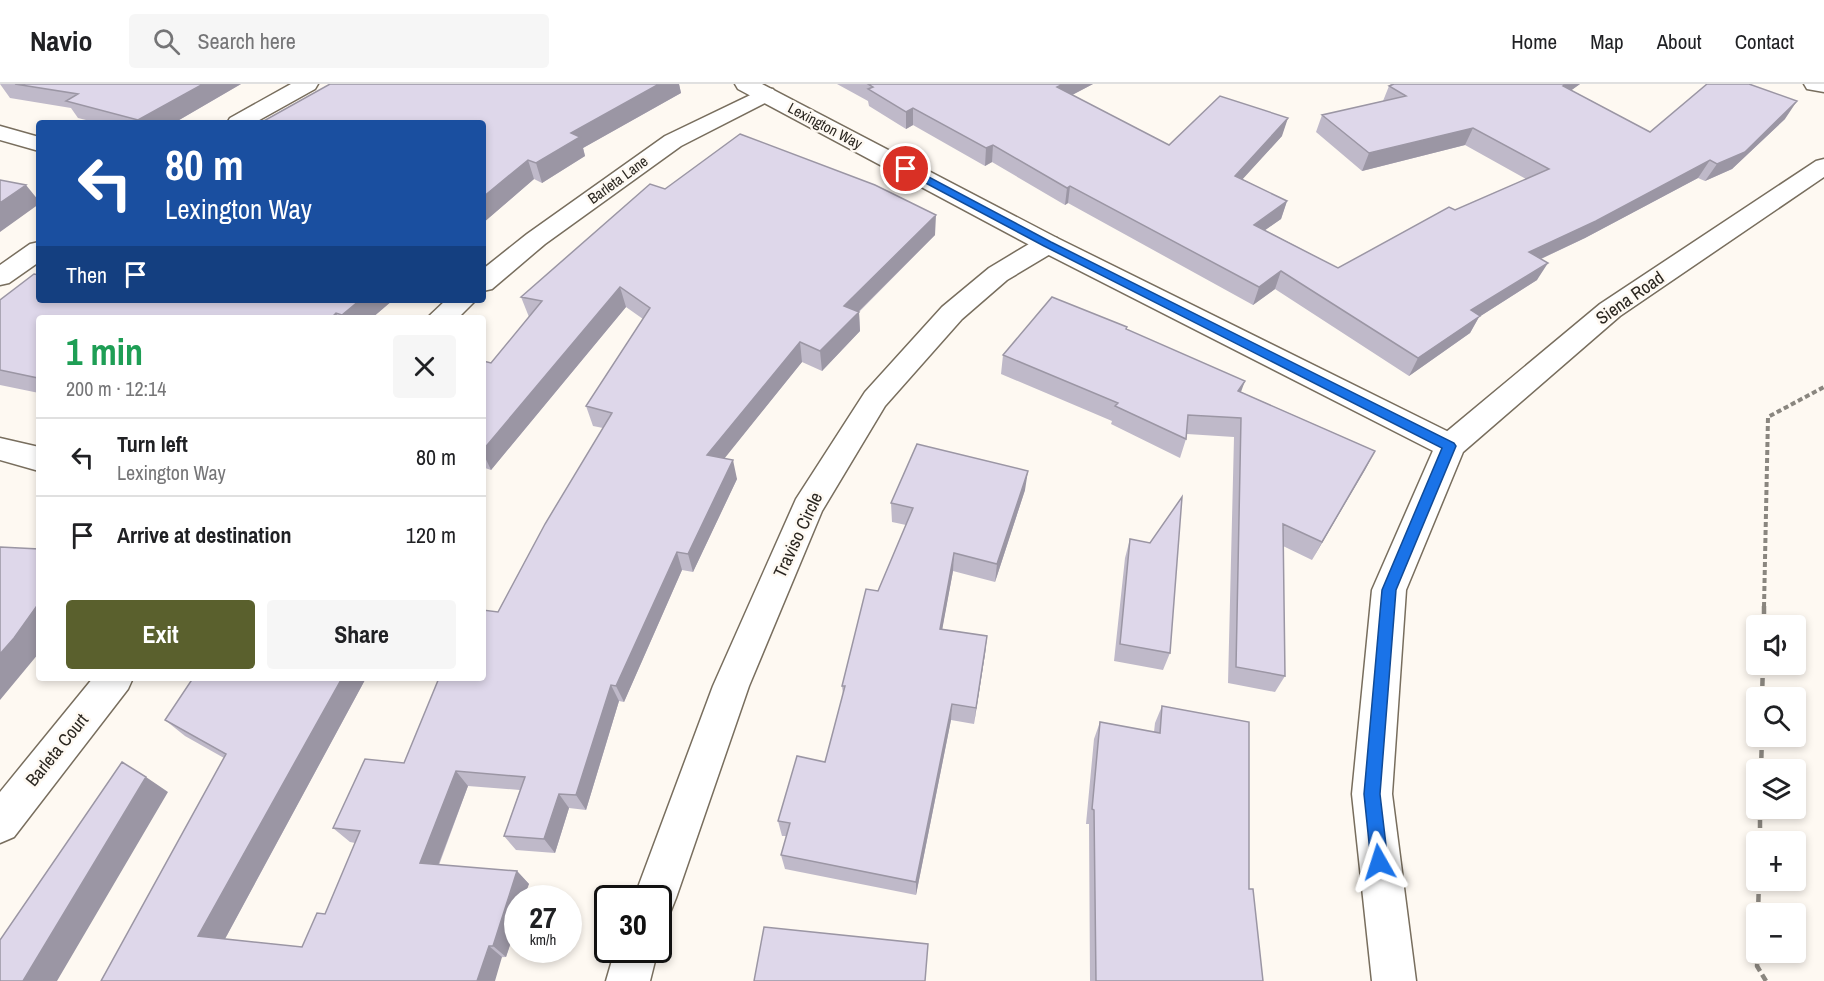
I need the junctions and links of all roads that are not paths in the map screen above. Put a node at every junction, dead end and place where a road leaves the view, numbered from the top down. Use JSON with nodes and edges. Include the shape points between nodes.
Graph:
{"nodes":[{"id":1,"x":307,"y":84,"type":"edge"},
{"id":2,"x":1815,"y":84,"type":"edge"},
{"id":3,"x":1824,"y":86,"type":"edge"},
{"id":4,"x":755,"y":89,"type":"edge"},
{"id":5,"x":243,"y":120,"type":"edge"},
{"id":6,"x":0,"y":133,"type":"edge"},
{"id":7,"x":36,"y":143,"type":"edge"},
{"id":8,"x":1824,"y":166,"type":"edge"},
{"id":9,"x":1048,"y":244,"type":"junction"},
{"id":10,"x":36,"y":252,"type":"edge"},
{"id":11,"x":0,"y":277,"type":"edge"},
{"id":12,"x":486,"y":281,"type":"edge"},
{"id":13,"x":459,"y":303,"type":"edge"},
{"id":14,"x":445,"y":315,"type":"edge"},
{"id":15,"x":1450,"y":446,"type":"junction"},
{"id":16,"x":0,"y":449,"type":"edge"},
{"id":17,"x":36,"y":458,"type":"edge"},
{"id":18,"x":113,"y":681,"type":"edge"},
{"id":19,"x":0,"y":823,"type":"edge"},
{"id":20,"x":660,"y":885,"type":"edge"},
{"id":21,"x":633,"y":963,"type":"edge"},
{"id":22,"x":628,"y":981,"type":"edge"},
{"id":23,"x":1394,"y":981,"type":"edge"}],
"edges":[{"from":1,"to":5,"type":"street"},
{"from":2,"to":3,"type":"street"},
{"from":4,"to":9,"type":"street","name":"Lexington Way"},
{"from":4,"to":12,"type":"street","name":"Barleta Lane","via":[[536,239]]},
{"from":6,"to":7,"type":"street"},
{"from":8,"to":15,"type":"street","name":"Siena Road","via":[[1610,310]]},
{"from":9,"to":15,"type":"street","name":"Lexington Way"},
{"from":9,"to":20,"type":"street","name":"Traviso Circle","via":[[998,274],[952,313],[875,399],[807,508],[731,686]]},
{"from":10,"to":11,"type":"street"},
{"from":13,"to":14,"type":"street"},
{"from":15,"to":23,"type":"street","via":[[1389,590],[1372,794]]},
{"from":16,"to":17,"type":"street"},
{"from":18,"to":19,"type":"street","name":"Barleta Court"},
{"from":21,"to":22,"type":"street"}]}
